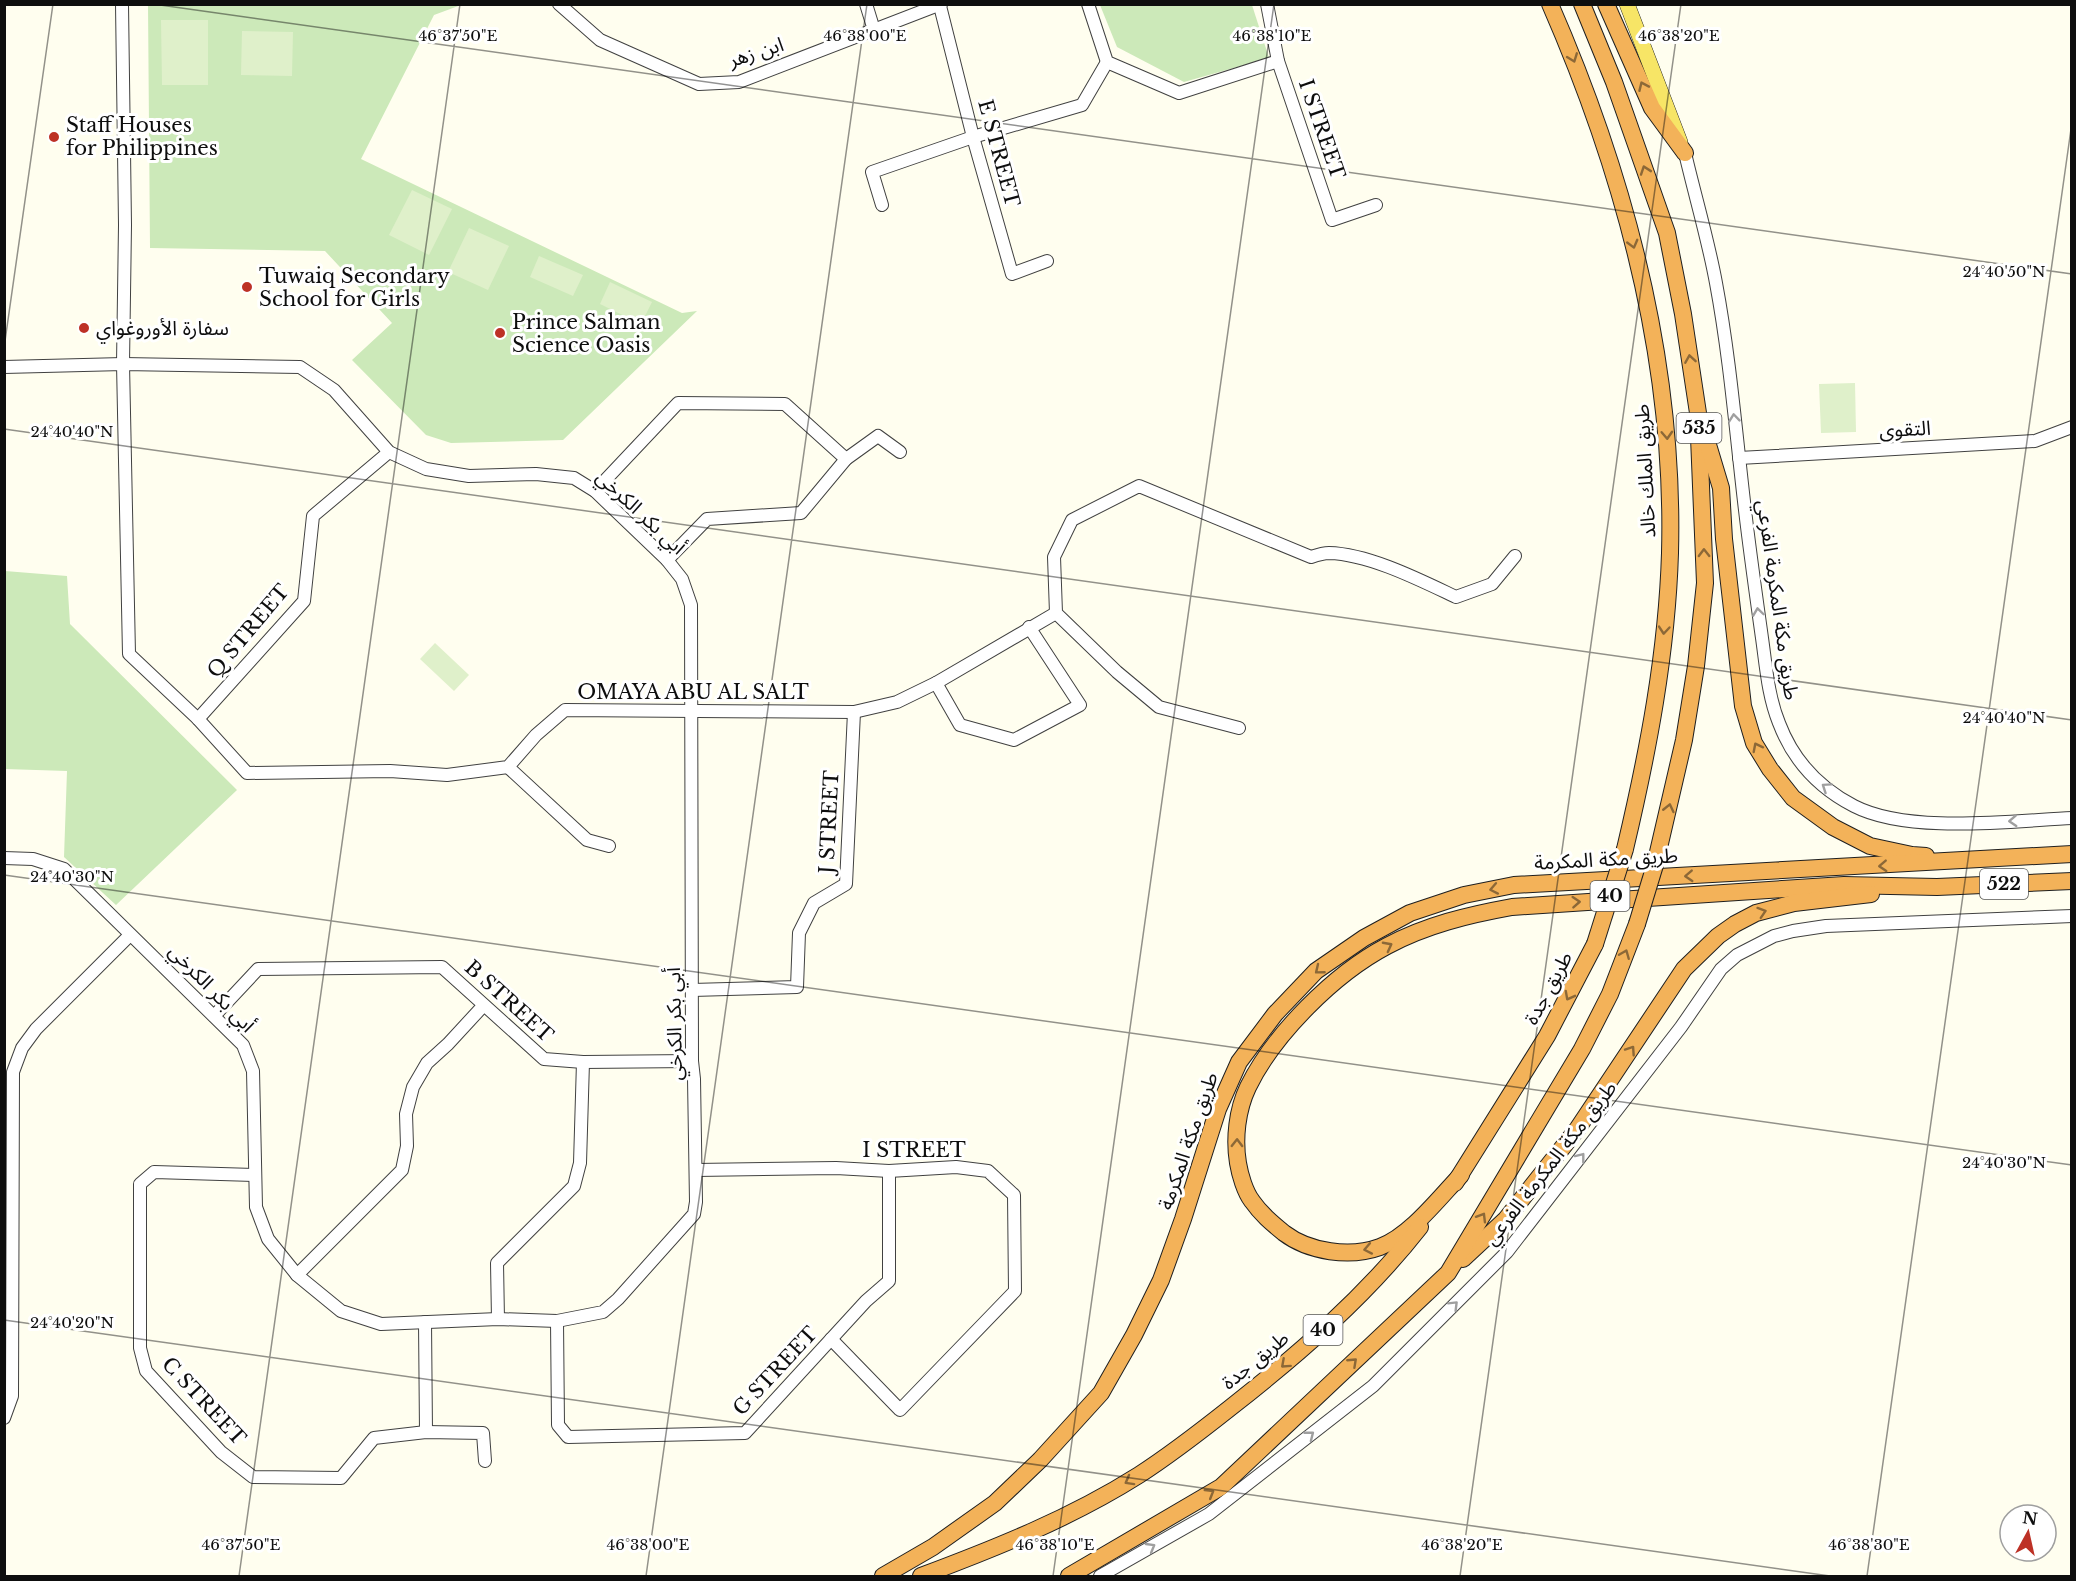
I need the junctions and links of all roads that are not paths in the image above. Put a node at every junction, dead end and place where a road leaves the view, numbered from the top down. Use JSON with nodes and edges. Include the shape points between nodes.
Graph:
{"nodes":[{"id":1,"x":122,"y":4,"type":"edge"},
{"id":2,"x":560,"y":4,"type":"edge"},
{"id":3,"x":866,"y":4,"type":"edge"},
{"id":4,"x":1088,"y":4,"type":"edge"},
{"id":5,"x":1267,"y":4,"type":"edge"},
{"id":6,"x":1550,"y":4,"type":"edge"},
{"id":7,"x":1582,"y":4,"type":"edge"},
{"id":8,"x":1606,"y":4,"type":"edge"},
{"id":9,"x":1626,"y":4,"type":"edge"},
{"id":10,"x":941,"y":5,"type":"edge"},
{"id":11,"x":874,"y":30,"type":"junction"},
{"id":12,"x":1278,"y":61,"type":"junction"},
{"id":13,"x":1107,"y":62,"type":"junction"},
{"id":14,"x":974,"y":137,"type":"junction"},
{"id":15,"x":1685,"y":153,"type":"junction"},
{"id":16,"x":882,"y":205,"type":"dead end"},
{"id":17,"x":1376,"y":205,"type":"dead end"},
{"id":18,"x":1047,"y":261,"type":"dead end"},
{"id":19,"x":123,"y":364,"type":"junction"},
{"id":20,"x":4,"y":367,"type":"edge"},
{"id":21,"x":1698,"y":413,"type":"junction"},
{"id":22,"x":2072,"y":428,"type":"edge"},
{"id":23,"x":389,"y":452,"type":"junction"},
{"id":24,"x":900,"y":452,"type":"dead end"},
{"id":25,"x":1738,"y":458,"type":"junction"},
{"id":26,"x":846,"y":459,"type":"junction"},
{"id":27,"x":595,"y":491,"type":"junction"},
{"id":28,"x":1515,"y":556,"type":"dead end"},
{"id":29,"x":667,"y":560,"type":"junction"},
{"id":30,"x":1056,"y":613,"type":"junction"},
{"id":31,"x":1029,"y":627,"type":"junction"},
{"id":32,"x":936,"y":683,"type":"junction"},
{"id":33,"x":692,"y":711,"type":"junction"},
{"id":34,"x":854,"y":712,"type":"junction"},
{"id":35,"x":198,"y":719,"type":"junction"},
{"id":36,"x":1239,"y":728,"type":"dead end"},
{"id":37,"x":508,"y":767,"type":"junction"},
{"id":38,"x":2072,"y":818,"type":"edge"},
{"id":39,"x":609,"y":846,"type":"dead end"},
{"id":40,"x":1625,"y":849,"type":"joint"},
{"id":41,"x":2072,"y":854,"type":"edge"},
{"id":42,"x":4,"y":858,"type":"edge"},
{"id":43,"x":1984,"y":861,"type":"junction"},
{"id":44,"x":1655,"y":865,"type":"joint"},
{"id":45,"x":2072,"y":881,"type":"edge"},
{"id":46,"x":1937,"y":886,"type":"junction"},
{"id":47,"x":2072,"y":916,"type":"edge"},
{"id":48,"x":130,"y":935,"type":"junction"},
{"id":49,"x":1595,"y":944,"type":"joint"},
{"id":50,"x":692,"y":990,"type":"junction"},
{"id":51,"x":483,"y":1006,"type":"junction"},
{"id":52,"x":214,"y":1016,"type":"junction"},
{"id":53,"x":692,"y":1061,"type":"junction"},
{"id":54,"x":583,"y":1062,"type":"junction"},
{"id":55,"x":696,"y":1170,"type":"junction"},
{"id":56,"x":889,"y":1171,"type":"junction"},
{"id":57,"x":254,"y":1175,"type":"junction"},
{"id":58,"x":1461,"y":1175,"type":"junction"},
{"id":59,"x":1448,"y":1273,"type":"junction"},
{"id":60,"x":297,"y":1275,"type":"junction"},
{"id":61,"x":498,"y":1319,"type":"junction"},
{"id":62,"x":557,"y":1321,"type":"junction"},
{"id":63,"x":425,"y":1323,"type":"junction"},
{"id":64,"x":831,"y":1339,"type":"junction"},
{"id":65,"x":4,"y":1418,"type":"edge"},
{"id":66,"x":426,"y":1432,"type":"junction"},
{"id":67,"x":485,"y":1461,"type":"dead end"},
{"id":68,"x":883,"y":1576,"type":"edge"},
{"id":69,"x":921,"y":1576,"type":"edge"},
{"id":70,"x":1069,"y":1576,"type":"edge"},
{"id":71,"x":1100,"y":1576,"type":"edge"}],
"edges":[{"from":1,"to":19,"type":"street"},
{"from":2,"to":11,"type":"street","name":"ابن زهر","via":[[600,40],[699,84],[739,82]]},
{"from":3,"to":11,"type":"street"},
{"from":4,"to":13,"type":"street"},
{"from":5,"to":12,"type":"street","name":"I STREET"},
{"from":6,"to":40,"type":"highway","name":"طريق الملك خالد","number":"535","one_way":true,"via":[[1613,166],[1647,297],[1666,418],[1670,554],[1661,660],[1643,775]]},
{"from":21,"to":7,"type":"highway","number":"535","one_way":true,"via":[[1667,233]]},
{"from":15,"to":8,"type":"highway","one_way":true,"via":[[1652,108]]},
{"from":9,"to":15,"type":"main road"},
{"from":10,"to":11,"type":"street","name":"ابن زهر"},
{"from":10,"to":14,"type":"street","name":"E STREET"},
{"from":12,"to":13,"type":"street","via":[[1179,93]]},
{"from":12,"to":17,"type":"street","name":"I STREET","via":[[1332,220]]},
{"from":13,"to":14,"type":"street","via":[[1082,105]]},
{"from":14,"to":16,"type":"street","via":[[872,172]]},
{"from":14,"to":18,"type":"street","name":"E STREET","via":[[1012,274]]},
{"from":25,"to":15,"type":"street","name":"طريق مكة المكرمة الفرعي","one_way":true,"via":[[1716,282]]},
{"from":19,"to":20,"type":"street","name":"أبي بكر الكرخي"},
{"from":19,"to":23,"type":"street","name":"أبي بكر الكرخي","via":[[300,367],[334,390]]},
{"from":19,"to":35,"type":"street","via":[[129,654]]},
{"from":43,"to":21,"type":"highway","one_way":true,"via":[[1912,855],[1870,846],[1833,827],[1792,798],[1770,770],[1754,743],[1743,706],[1721,488]]},
{"from":44,"to":21,"type":"highway","number":"535","one_way":true,"via":[[1684,740],[1705,583]]},
{"from":22,"to":25,"type":"street","name":"التقوى","via":[[2035,441]]},
{"from":23,"to":27,"type":"street","name":"أبي بكر الكرخي","via":[[426,469],[469,476],[536,474],[574,478]]},
{"from":23,"to":35,"type":"street","name":"Q STREET","via":[[313,516],[304,601]]},
{"from":24,"to":26,"type":"street","via":[[878,436]]},
{"from":38,"to":25,"type":"street","name":"طريق مكة المكرمة الفرعي","one_way":true,"via":[[1911,822],[1854,806],[1812,777],[1795,756],[1771,700]]},
{"from":26,"to":27,"type":"street","via":[[785,404],[678,403]]},
{"from":26,"to":29,"type":"street","via":[[801,513],[707,519]]},
{"from":27,"to":29,"type":"street","name":"أبي بكر الكرخي"},
{"from":28,"to":30,"type":"street","via":[[1492,584],[1456,597],[1358,558],[1328,552],[1311,557],[1139,486],[1072,520],[1054,557]]},
{"from":29,"to":33,"type":"street","name":"أبي بكر الكرخي","via":[[682,579],[691,605]]},
{"from":30,"to":31,"type":"street","name":"OMAYA ABU AL SALT"},
{"from":30,"to":36,"type":"street","via":[[1159,707]]},
{"from":31,"to":32,"type":"street","name":"OMAYA ABU AL SALT"},
{"from":31,"to":32,"type":"street","via":[[1080,705],[1014,740],[960,725]]},
{"from":32,"to":34,"type":"street","name":"OMAYA ABU AL SALT","via":[[897,702]]},
{"from":33,"to":34,"type":"street","name":"OMAYA ABU AL SALT"},
{"from":33,"to":37,"type":"street","name":"OMAYA ABU AL SALT","via":[[565,711],[536,735]]},
{"from":33,"to":50,"type":"street","name":"أبي بكر الكرخي"},
{"from":34,"to":50,"type":"street","name":"J STREET","via":[[846,884],[814,903],[799,933],[797,987]]},
{"from":35,"to":37,"type":"street","via":[[247,773],[390,771],[447,775]]},
{"from":37,"to":39,"type":"street","via":[[587,840]]},
{"from":40,"to":49,"type":"highway","name":"طريق الملك خالد","number":"40","bridge":true},
{"from":41,"to":43,"type":"highway","name":"طريق مكة المكرمة","number":"522"},
{"from":42,"to":48,"type":"street","name":"أبي بكر الكرخي","via":[[33,858],[64,869]]},
{"from":43,"to":68,"type":"highway","name":"طريق مكة المكرمة","one_way":true,"via":[[1514,885],[1464,895],[1410,913],[1364,938],[1316,971],[1275,1014],[1239,1062],[1218,1109],[1161,1280],[1101,1393],[995,1503],[933,1547]]},
{"from":59,"to":44,"type":"highway","number":"40","one_way":true,"bridge":true,"via":[[1582,1049],[1610,994]]},
{"from":45,"to":46,"type":"highway","name":"طريق مكة المكرمة","number":"522"},
{"from":58,"to":46,"type":"highway","name":"طريق مكة المكرمة","one_way":true,"via":[[1404,1233],[1380,1247],[1353,1252],[1318,1250],[1291,1238],[1250,1199],[1240,1171],[1238,1124],[1247,1088],[1262,1064],[1290,1025],[1318,997],[1385,947],[1462,916],[1512,907],[1844,885]]},
{"from":59,"to":46,"type":"highway","one_way":true,"via":[[1506,1219],[1578,1128],[1684,969],[1718,936],[1756,913],[1794,903]]},
{"from":71,"to":47,"type":"street","name":"طريق مكة المكرمة الفرعي","one_way":true,"via":[[1209,1514],[1373,1386],[1507,1252],[1682,1027],[1721,969],[1737,955],[1774,936],[1826,926]]},
{"from":48,"to":52,"type":"street","name":"أبي بكر الكرخي"},
{"from":48,"to":65,"type":"street","via":[[36,1029],[22,1048],[13,1072],[12,1396]]},
{"from":49,"to":58,"type":"highway","name":"طريق جدة","number":"40","one_way":true,"via":[[1547,1036]]},
{"from":50,"to":53,"type":"street","name":"أبي بكر الكرخي"},
{"from":51,"to":52,"type":"street","name":"B STREET","via":[[442,967],[258,969]]},
{"from":51,"to":54,"type":"street","name":"B STREET","via":[[543,1059]]},
{"from":51,"to":60,"type":"street","via":[[427,1063],[413,1087],[406,1114],[407,1146],[402,1170]]},
{"from":52,"to":57,"type":"street","name":"أبي بكر الكرخي","via":[[243,1045],[253,1071]]},
{"from":53,"to":54,"type":"street","name":"B STREET"},
{"from":53,"to":55,"type":"street","name":"أبي بكر الكرخي"},
{"from":54,"to":61,"type":"street","via":[[580,1162],[574,1186],[497,1263]]},
{"from":55,"to":56,"type":"street","name":"I STREET"},
{"from":55,"to":62,"type":"street","name":"أبي بكر الكرخي","via":[[694,1214],[625,1292],[603,1312]]},
{"from":56,"to":64,"type":"street","name":"G STREET","via":[[889,1281]]},
{"from":56,"to":64,"type":"street","name":"I STREET","via":[[956,1167],[988,1171],[1014,1195],[1015,1291],[900,1410]]},
{"from":57,"to":60,"type":"street","name":"أبي بكر الكرخي","via":[[256,1207],[268,1239]]},
{"from":57,"to":66,"type":"street","name":"C STREET","via":[[153,1172],[140,1184],[140,1348],[146,1371],[221,1452],[253,1478],[341,1478],[374,1438]]},
{"from":58,"to":69,"type":"highway","name":"طريق جدة","number":"40","one_way":true,"via":[[1400,1253],[1351,1305],[1278,1371],[1203,1430],[1138,1475],[1066,1515],[989,1551]]},
{"from":70,"to":59,"type":"highway","number":"40","one_way":true,"via":[[1221,1487]]},
{"from":60,"to":63,"type":"street","name":"أبي بكر الكرخي","via":[[341,1311],[381,1324]]},
{"from":61,"to":62,"type":"street","name":"أبي بكر الكرخي"},
{"from":61,"to":63,"type":"street","name":"أبي بكر الكرخي"},
{"from":62,"to":64,"type":"street","name":"G STREET","via":[[558,1425],[567,1437],[745,1433]]},
{"from":63,"to":66,"type":"street"},
{"from":66,"to":67,"type":"street","name":"C STREET","via":[[483,1433]]}]}
